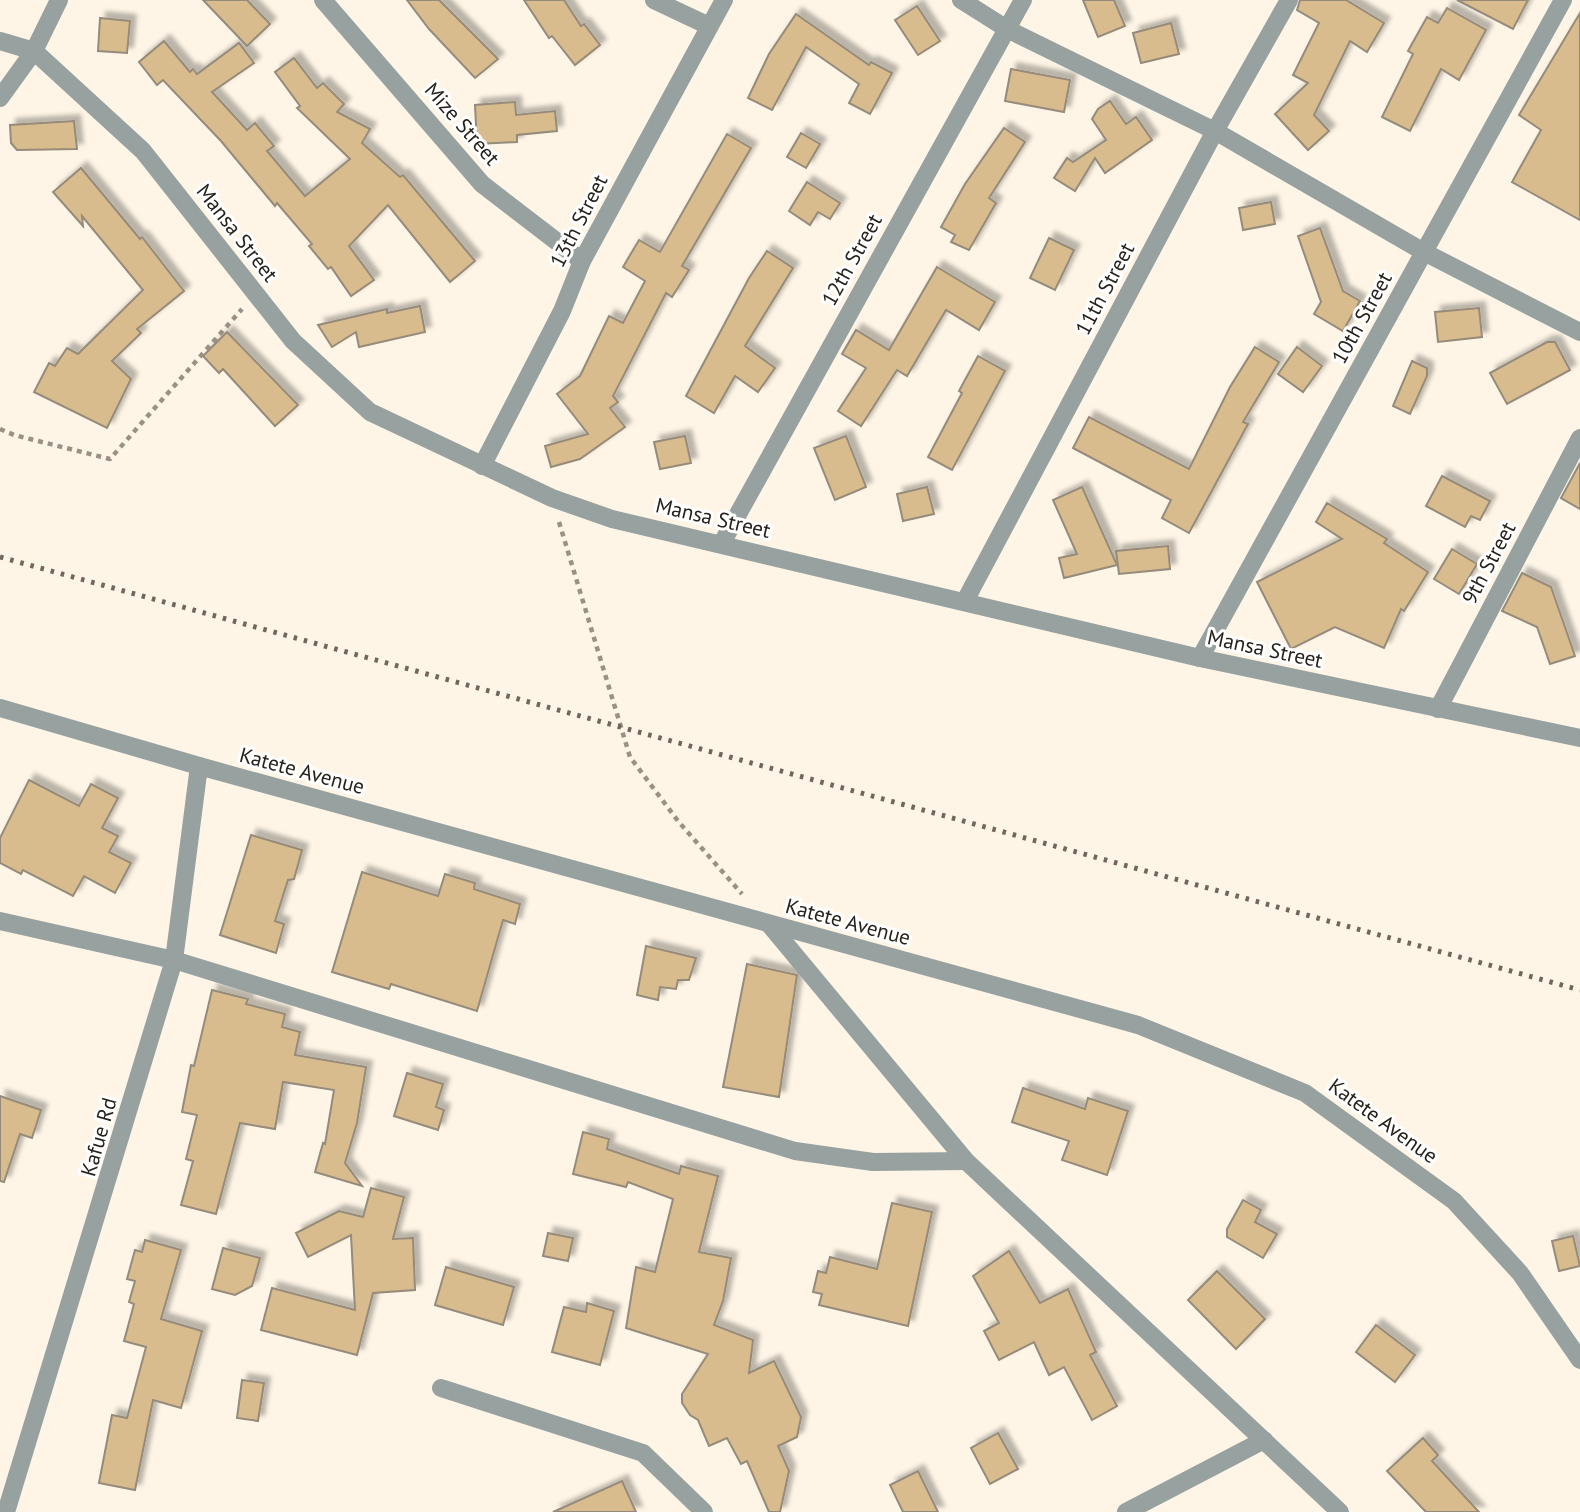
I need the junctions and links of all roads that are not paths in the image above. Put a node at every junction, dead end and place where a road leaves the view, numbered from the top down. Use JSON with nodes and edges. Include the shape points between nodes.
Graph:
{"nodes":[{"id":1,"x":59,"y":0,"type":"edge"},
{"id":2,"x":323,"y":0,"type":"edge"},
{"id":3,"x":654,"y":0,"type":"edge"},
{"id":4,"x":724,"y":0,"type":"edge"},
{"id":5,"x":961,"y":0,"type":"edge"},
{"id":6,"x":1023,"y":0,"type":"edge"},
{"id":7,"x":1289,"y":0,"type":"edge"},
{"id":8,"x":1563,"y":0,"type":"edge"},
{"id":9,"x":709,"y":26,"type":"junction"},
{"id":10,"x":1007,"y":29,"type":"junction"},
{"id":11,"x":0,"y":41,"type":"edge"},
{"id":12,"x":34,"y":51,"type":"junction"},
{"id":13,"x":0,"y":98,"type":"edge"},
{"id":14,"x":1215,"y":131,"type":"junction"},
{"id":15,"x":1424,"y":252,"type":"junction"},
{"id":16,"x":582,"y":261,"type":"junction"},
{"id":17,"x":1580,"y":332,"type":"edge"},
{"id":18,"x":1580,"y":438,"type":"edge"},
{"id":19,"x":482,"y":467,"type":"junction"},
{"id":20,"x":722,"y":543,"type":"junction"},
{"id":21,"x":965,"y":601,"type":"junction"},
{"id":22,"x":1200,"y":658,"type":"junction"},
{"id":23,"x":0,"y":708,"type":"edge"},
{"id":24,"x":1438,"y":709,"type":"junction"},
{"id":25,"x":1580,"y":738,"type":"edge"},
{"id":26,"x":199,"y":766,"type":"junction"},
{"id":27,"x":0,"y":921,"type":"edge"},
{"id":28,"x":769,"y":924,"type":"junction"},
{"id":29,"x":174,"y":960,"type":"junction"},
{"id":30,"x":966,"y":1161,"type":"junction"},
{"id":31,"x":1580,"y":1360,"type":"edge"},
{"id":32,"x":441,"y":1388,"type":"dead end"},
{"id":33,"x":1264,"y":1440,"type":"junction"},
{"id":34,"x":6,"y":1512,"type":"edge"},
{"id":35,"x":704,"y":1512,"type":"edge"},
{"id":36,"x":1126,"y":1512,"type":"edge"},
{"id":37,"x":1340,"y":1512,"type":"edge"}],
"edges":[{"from":1,"to":12,"type":"street"},
{"from":2,"to":16,"type":"street","name":"Mize Street","via":[[482,184]]},
{"from":3,"to":9,"type":"street"},
{"from":4,"to":9,"type":"street","name":"13th Street"},
{"from":5,"to":10,"type":"street"},
{"from":6,"to":10,"type":"street","name":"12th Street"},
{"from":7,"to":14,"type":"street","name":"11th Street"},
{"from":8,"to":15,"type":"street","name":"10th Street"},
{"from":9,"to":16,"type":"street","name":"13th Street"},
{"from":10,"to":14,"type":"street"},
{"from":10,"to":20,"type":"street","name":"12th Street"},
{"from":11,"to":12,"type":"street","name":"Mansa Street"},
{"from":12,"to":13,"type":"street"},
{"from":12,"to":19,"type":"street","name":"Mansa Street","via":[[143,150],[293,341],[370,412]]},
{"from":14,"to":15,"type":"street"},
{"from":14,"to":21,"type":"street","name":"11th Street"},
{"from":15,"to":17,"type":"street"},
{"from":15,"to":22,"type":"street","name":"10th Street"},
{"from":16,"to":19,"type":"street","name":"13th Street","via":[[562,311]]},
{"from":18,"to":24,"type":"street","name":"9th Street"},
{"from":19,"to":20,"type":"street","name":"Mansa Street","via":[[612,519]]},
{"from":20,"to":21,"type":"street","name":"Mansa Street"},
{"from":21,"to":22,"type":"street","name":"Mansa Street"},
{"from":22,"to":24,"type":"street","name":"Mansa Street"},
{"from":23,"to":26,"type":"street","name":"Katete Avenue"},
{"from":24,"to":25,"type":"street","name":"Mansa Street"},
{"from":26,"to":28,"type":"street","name":"Katete Avenue"},
{"from":26,"to":29,"type":"street","name":"Kafue Rd"},
{"from":27,"to":29,"type":"street"},
{"from":28,"to":30,"type":"street"},
{"from":28,"to":31,"type":"street","name":"Katete Avenue","via":[[1138,1025],[1305,1093],[1454,1201],[1520,1273]]},
{"from":29,"to":30,"type":"street","via":[[796,1151],[873,1162]]},
{"from":29,"to":34,"type":"street","name":"Kafue Rd"},
{"from":30,"to":33,"type":"street"},
{"from":32,"to":35,"type":"street","via":[[643,1453]]},
{"from":33,"to":36,"type":"street"},
{"from":33,"to":37,"type":"street"}]}
